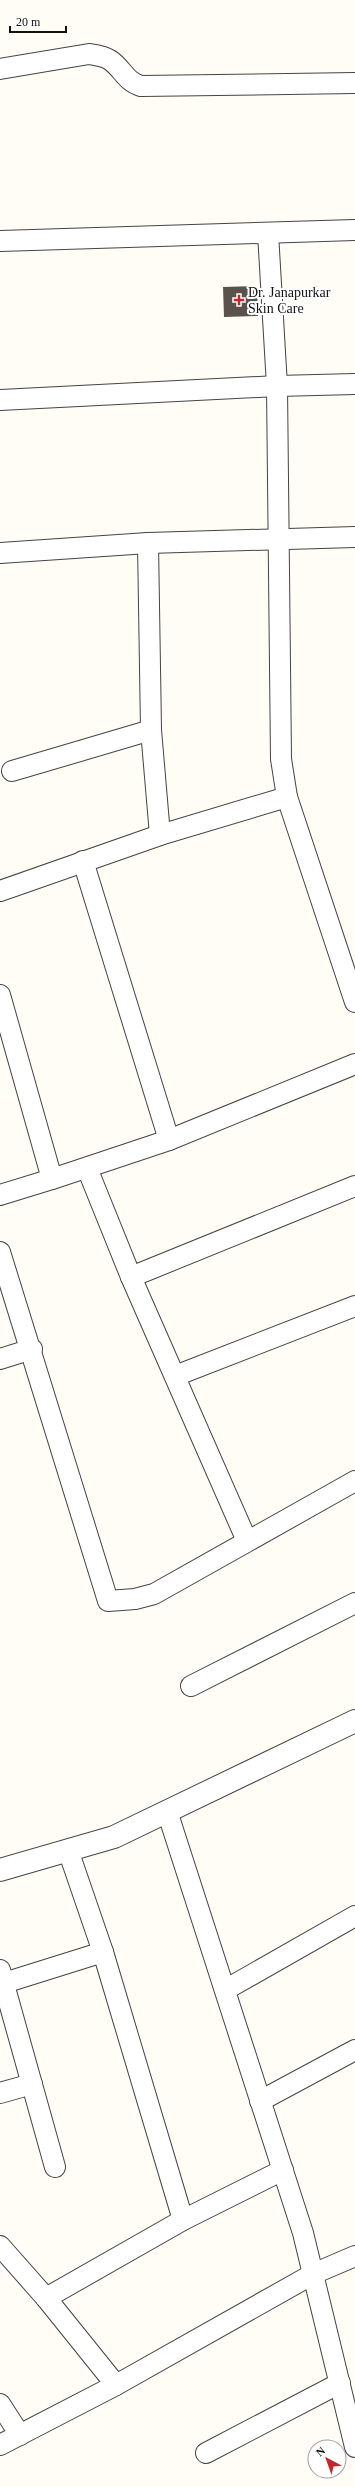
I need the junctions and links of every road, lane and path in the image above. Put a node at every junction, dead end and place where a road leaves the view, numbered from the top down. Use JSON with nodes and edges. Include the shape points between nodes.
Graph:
{"nodes":[{"id":1,"x":0,"y":69,"type":"edge"},
{"id":2,"x":355,"y":83,"type":"edge"},
{"id":3,"x":355,"y":230,"type":"edge"},
{"id":4,"x":268,"y":233,"type":"junction"},
{"id":5,"x":0,"y":241,"type":"edge"},
{"id":6,"x":355,"y":384,"type":"edge"},
{"id":7,"x":277,"y":386,"type":"junction"},
{"id":8,"x":0,"y":400,"type":"edge"},
{"id":9,"x":355,"y":537,"type":"edge"},
{"id":10,"x":277,"y":538,"type":"junction"},
{"id":11,"x":148,"y":543,"type":"junction"},
{"id":12,"x":0,"y":553,"type":"edge"},
{"id":13,"x":152,"y":730,"type":"junction"},
{"id":14,"x":12,"y":771,"type":"dead end"},
{"id":15,"x":287,"y":797,"type":"junction"},
{"id":16,"x":160,"y":835,"type":"junction"},
{"id":17,"x":83,"y":861,"type":"junction"},
{"id":18,"x":0,"y":892,"type":"edge"},
{"id":19,"x":0,"y":995,"type":"edge"},
{"id":20,"x":355,"y":1002,"type":"edge"},
{"id":21,"x":355,"y":1064,"type":"edge"},
{"id":22,"x":168,"y":1140,"type":"junction"},
{"id":23,"x":87,"y":1168,"type":"junction"},
{"id":24,"x":52,"y":1179,"type":"junction"},
{"id":25,"x":355,"y":1186,"type":"edge"},
{"id":26,"x":0,"y":1195,"type":"edge"},
{"id":27,"x":0,"y":1252,"type":"edge"},
{"id":28,"x":131,"y":1277,"type":"junction"},
{"id":29,"x":355,"y":1306,"type":"edge"},
{"id":30,"x":32,"y":1350,"type":"junction"},
{"id":31,"x":0,"y":1360,"type":"edge"},
{"id":32,"x":175,"y":1376,"type":"junction"},
{"id":33,"x":355,"y":1482,"type":"edge"},
{"id":34,"x":247,"y":1540,"type":"junction"},
{"id":35,"x":355,"y":1603,"type":"edge"},
{"id":36,"x":191,"y":1686,"type":"dead end"},
{"id":37,"x":355,"y":1721,"type":"edge"},
{"id":38,"x":167,"y":1811,"type":"junction"},
{"id":39,"x":68,"y":1850,"type":"junction"},
{"id":40,"x":0,"y":1870,"type":"edge"},
{"id":41,"x":355,"y":1916,"type":"edge"},
{"id":42,"x":103,"y":1952,"type":"junction"},
{"id":43,"x":2,"y":1976,"type":"edge"},
{"id":44,"x":225,"y":1990,"type":"junction"},
{"id":45,"x":355,"y":2050,"type":"edge"},
{"id":46,"x":32,"y":2084,"type":"junction"},
{"id":47,"x":0,"y":2093,"type":"edge"},
{"id":48,"x":260,"y":2101,"type":"junction"},
{"id":49,"x":55,"y":2167,"type":"dead end"},
{"id":50,"x":283,"y":2170,"type":"junction"},
{"id":51,"x":182,"y":2220,"type":"junction"},
{"id":52,"x":0,"y":2246,"type":"edge"},
{"id":53,"x":355,"y":2256,"type":"edge"},
{"id":54,"x":313,"y":2274,"type":"junction"},
{"id":55,"x":46,"y":2298,"type":"junction"},
{"id":56,"x":340,"y":2383,"type":"junction"},
{"id":57,"x":116,"y":2385,"type":"junction"},
{"id":58,"x":0,"y":2404,"type":"edge"},
{"id":59,"x":20,"y":2435,"type":"junction"},
{"id":60,"x":0,"y":2445,"type":"edge"},
{"id":61,"x":355,"y":2446,"type":"edge"},
{"id":62,"x":206,"y":2453,"type":"dead end"}],
"edges":[{"from":1,"to":2,"type":"street","via":[[89,54],[112,60],[134,84],[141,86]]},
{"from":3,"to":4,"type":"street"},
{"from":4,"to":5,"type":"street"},
{"from":4,"to":7,"type":"street"},
{"from":6,"to":7,"type":"street"},
{"from":7,"to":8,"type":"street"},
{"from":7,"to":10,"type":"street"},
{"from":9,"to":10,"type":"street"},
{"from":10,"to":11,"type":"street"},
{"from":10,"to":15,"type":"street","via":[[281,759]]},
{"from":11,"to":12,"type":"street"},
{"from":11,"to":13,"type":"street"},
{"from":13,"to":14,"type":"street"},
{"from":13,"to":16,"type":"street"},
{"from":15,"to":16,"type":"street"},
{"from":15,"to":20,"type":"street"},
{"from":16,"to":17,"type":"street"},
{"from":17,"to":18,"type":"street"},
{"from":17,"to":22,"type":"street"},
{"from":19,"to":24,"type":"street"},
{"from":21,"to":22,"type":"street"},
{"from":22,"to":23,"type":"street"},
{"from":23,"to":24,"type":"street"},
{"from":23,"to":28,"type":"street"},
{"from":24,"to":26,"type":"street"},
{"from":25,"to":28,"type":"street"},
{"from":27,"to":30,"type":"street"},
{"from":28,"to":32,"type":"street"},
{"from":29,"to":32,"type":"street"},
{"from":30,"to":31,"type":"street"},
{"from":30,"to":34,"type":"street","via":[[106,1600],[135,1599],[154,1594]]},
{"from":32,"to":34,"type":"street"},
{"from":33,"to":34,"type":"street"},
{"from":35,"to":36,"type":"street"},
{"from":37,"to":38,"type":"street"},
{"from":38,"to":39,"type":"street","via":[[114,1838]]},
{"from":38,"to":44,"type":"street"},
{"from":39,"to":40,"type":"street"},
{"from":39,"to":42,"type":"street"},
{"from":41,"to":44,"type":"street"},
{"from":42,"to":43,"type":"street"},
{"from":42,"to":51,"type":"street"},
{"from":43,"to":46,"type":"street"},
{"from":44,"to":48,"type":"street"},
{"from":45,"to":48,"type":"street"},
{"from":46,"to":47,"type":"street"},
{"from":46,"to":49,"type":"street"},
{"from":48,"to":50,"type":"street"},
{"from":50,"to":51,"type":"street"},
{"from":50,"to":54,"type":"street"},
{"from":51,"to":55,"type":"street"},
{"from":52,"to":55,"type":"street"},
{"from":53,"to":54,"type":"street"},
{"from":54,"to":56,"type":"street"},
{"from":54,"to":57,"type":"street"},
{"from":55,"to":57,"type":"street"},
{"from":56,"to":61,"type":"street"},
{"from":56,"to":62,"type":"street"},
{"from":57,"to":59,"type":"street"},
{"from":58,"to":59,"type":"street"},
{"from":59,"to":60,"type":"street"}]}
